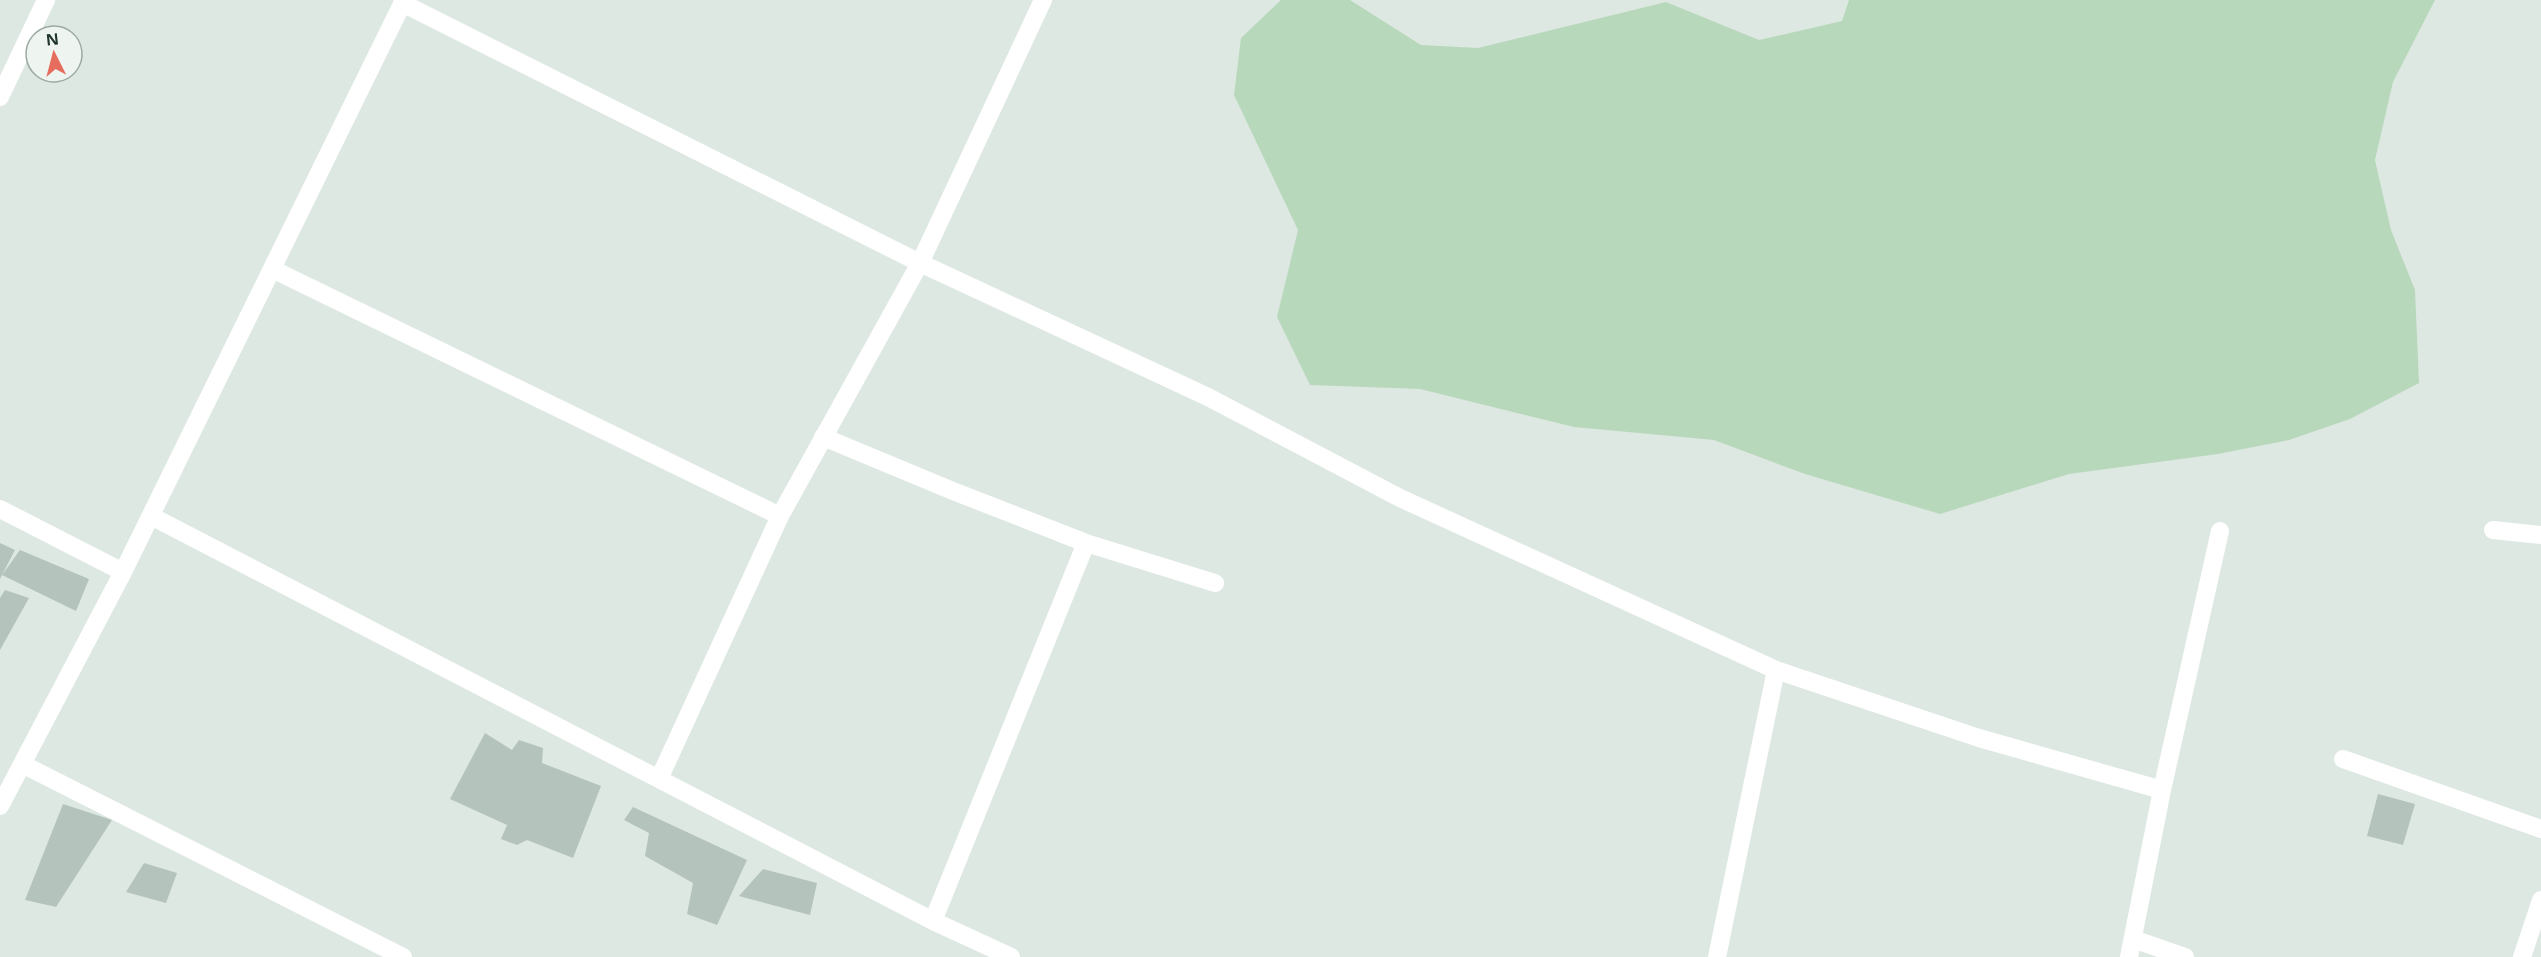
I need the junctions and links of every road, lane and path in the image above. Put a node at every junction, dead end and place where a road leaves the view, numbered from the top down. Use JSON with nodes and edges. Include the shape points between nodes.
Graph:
{"nodes":[{"id":1,"x":46,"y":0,"type":"edge"},
{"id":2,"x":1043,"y":0,"type":"edge"},
{"id":3,"x":403,"y":2,"type":"edge"},
{"id":4,"x":0,"y":97,"type":"edge"},
{"id":5,"x":920,"y":263,"type":"junction"},
{"id":6,"x":272,"y":269,"type":"junction"},
{"id":7,"x":823,"y":437,"type":"junction"},
{"id":8,"x":0,"y":509,"type":"edge"},
{"id":9,"x":151,"y":516,"type":"junction"},
{"id":10,"x":780,"y":516,"type":"junction"},
{"id":11,"x":2493,"y":530,"type":"dead end"},
{"id":12,"x":2220,"y":531,"type":"dead end"},
{"id":13,"x":2541,"y":535,"type":"edge"},
{"id":14,"x":1086,"y":543,"type":"junction"},
{"id":15,"x":123,"y":572,"type":"junction"},
{"id":16,"x":1215,"y":583,"type":"dead end"},
{"id":17,"x":1776,"y":670,"type":"junction"},
{"id":18,"x":2343,"y":759,"type":"dead end"},
{"id":19,"x":22,"y":764,"type":"junction"},
{"id":20,"x":659,"y":778,"type":"junction"},
{"id":21,"x":2162,"y":790,"type":"junction"},
{"id":22,"x":0,"y":806,"type":"edge"},
{"id":23,"x":2541,"y":828,"type":"edge"},
{"id":24,"x":2541,"y":900,"type":"edge"},
{"id":25,"x":933,"y":921,"type":"junction"},
{"id":26,"x":2131,"y":948,"type":"edge"},
{"id":27,"x":403,"y":957,"type":"edge"},
{"id":28,"x":1011,"y":957,"type":"edge"},
{"id":29,"x":1718,"y":957,"type":"edge"},
{"id":30,"x":2185,"y":957,"type":"edge"},
{"id":31,"x":2522,"y":957,"type":"edge"}],
"edges":[{"from":1,"to":4,"type":"street"},
{"from":2,"to":5,"type":"street"},
{"from":3,"to":5,"type":"street"},
{"from":3,"to":6,"type":"street"},
{"from":5,"to":7,"type":"street"},
{"from":5,"to":17,"type":"street","via":[[1208,397],[1400,498]]},
{"from":6,"to":9,"type":"street"},
{"from":6,"to":10,"type":"street"},
{"from":7,"to":10,"type":"street"},
{"from":7,"to":14,"type":"street"},
{"from":8,"to":15,"type":"street"},
{"from":9,"to":15,"type":"street"},
{"from":9,"to":20,"type":"street"},
{"from":10,"to":20,"type":"street"},
{"from":11,"to":13,"type":"street"},
{"from":12,"to":21,"type":"street"},
{"from":14,"to":16,"type":"street"},
{"from":14,"to":25,"type":"street"},
{"from":15,"to":19,"type":"street"},
{"from":17,"to":21,"type":"street","via":[[1979,738]]},
{"from":17,"to":29,"type":"street"},
{"from":18,"to":23,"type":"street"},
{"from":19,"to":22,"type":"street"},
{"from":19,"to":27,"type":"street"},
{"from":20,"to":25,"type":"street"},
{"from":21,"to":26,"type":"street"},
{"from":24,"to":31,"type":"street"},
{"from":25,"to":28,"type":"street"},
{"from":26,"to":30,"type":"street"}]}
